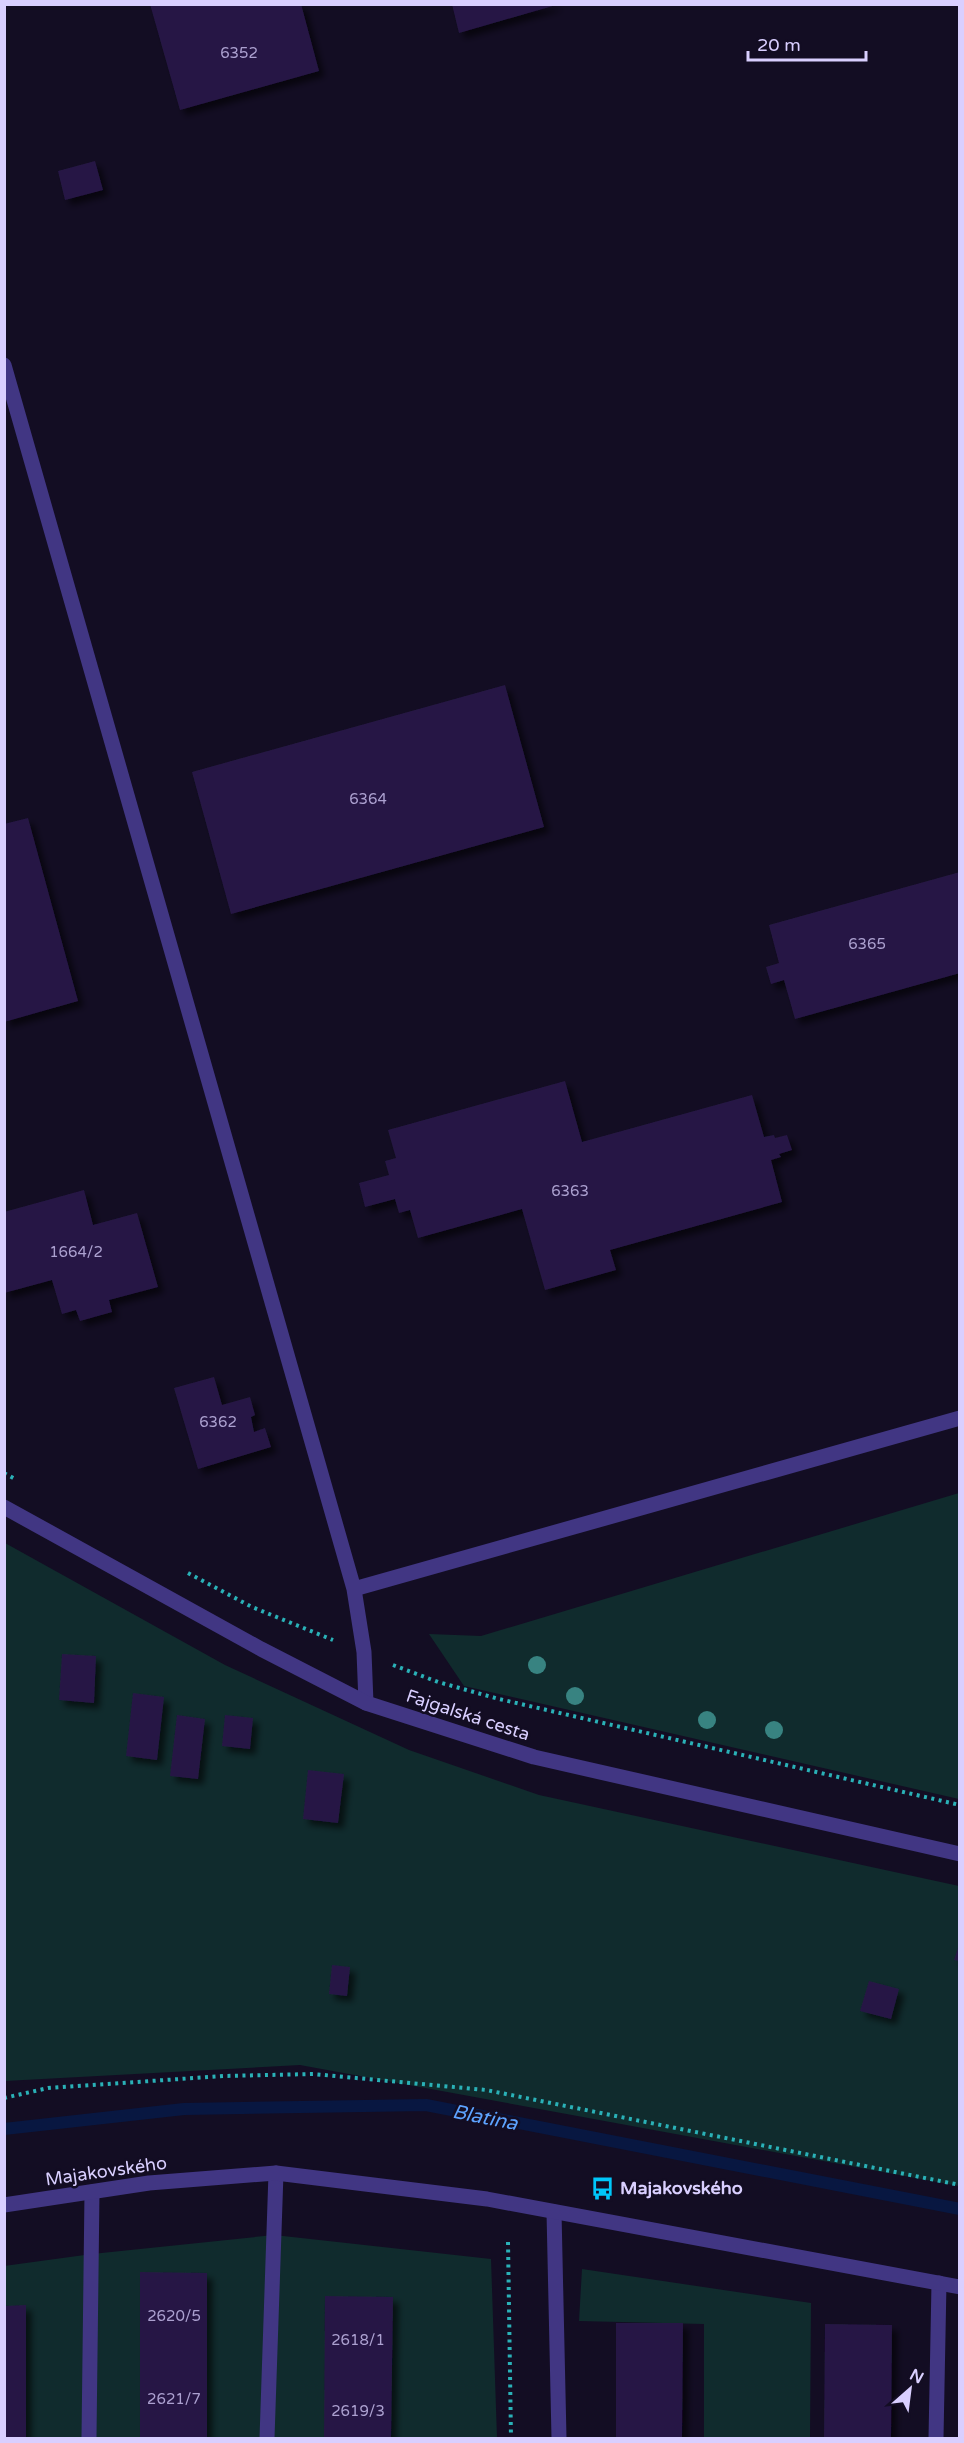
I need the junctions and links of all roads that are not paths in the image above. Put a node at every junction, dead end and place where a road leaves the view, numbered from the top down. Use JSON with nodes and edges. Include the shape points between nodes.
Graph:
{"nodes":[{"id":1,"x":4,"y":365,"type":"edge"},
{"id":2,"x":960,"y":1418,"type":"edge"},
{"id":3,"x":4,"y":1507,"type":"edge"},
{"id":4,"x":354,"y":1589,"type":"junction"},
{"id":5,"x":366,"y":1703,"type":"junction"},
{"id":6,"x":960,"y":1854,"type":"edge"},
{"id":7,"x":276,"y":2173,"type":"junction"},
{"id":8,"x":92,"y":2192,"type":"junction"},
{"id":9,"x":4,"y":2205,"type":"edge"},
{"id":10,"x":554,"y":2212,"type":"junction"},
{"id":11,"x":939,"y":2283,"type":"junction"},
{"id":12,"x":960,"y":2287,"type":"edge"},
{"id":13,"x":89,"y":2437,"type":"edge"},
{"id":14,"x":267,"y":2439,"type":"edge"},
{"id":15,"x":559,"y":2439,"type":"edge"},
{"id":16,"x":936,"y":2439,"type":"edge"}],
"edges":[{"from":1,"to":4,"type":"street"},
{"from":2,"to":4,"type":"street"},
{"from":3,"to":5,"type":"street","name":"Fajgalská cesta"},
{"from":4,"to":5,"type":"street","via":[[364,1652]]},
{"from":5,"to":6,"type":"street","name":"Fajgalská cesta","via":[[534,1757]]},
{"from":7,"to":8,"type":"street","name":"Majakovského","via":[[148,2183]]},
{"from":7,"to":10,"type":"street","name":"Majakovského","via":[[487,2199]]},
{"from":7,"to":14,"type":"street"},
{"from":8,"to":9,"type":"street","name":"Majakovského"},
{"from":8,"to":13,"type":"street"},
{"from":10,"to":11,"type":"street","name":"Majakovského"},
{"from":10,"to":15,"type":"street"},
{"from":11,"to":12,"type":"street","name":"Majakovského"},
{"from":11,"to":16,"type":"street"}]}
